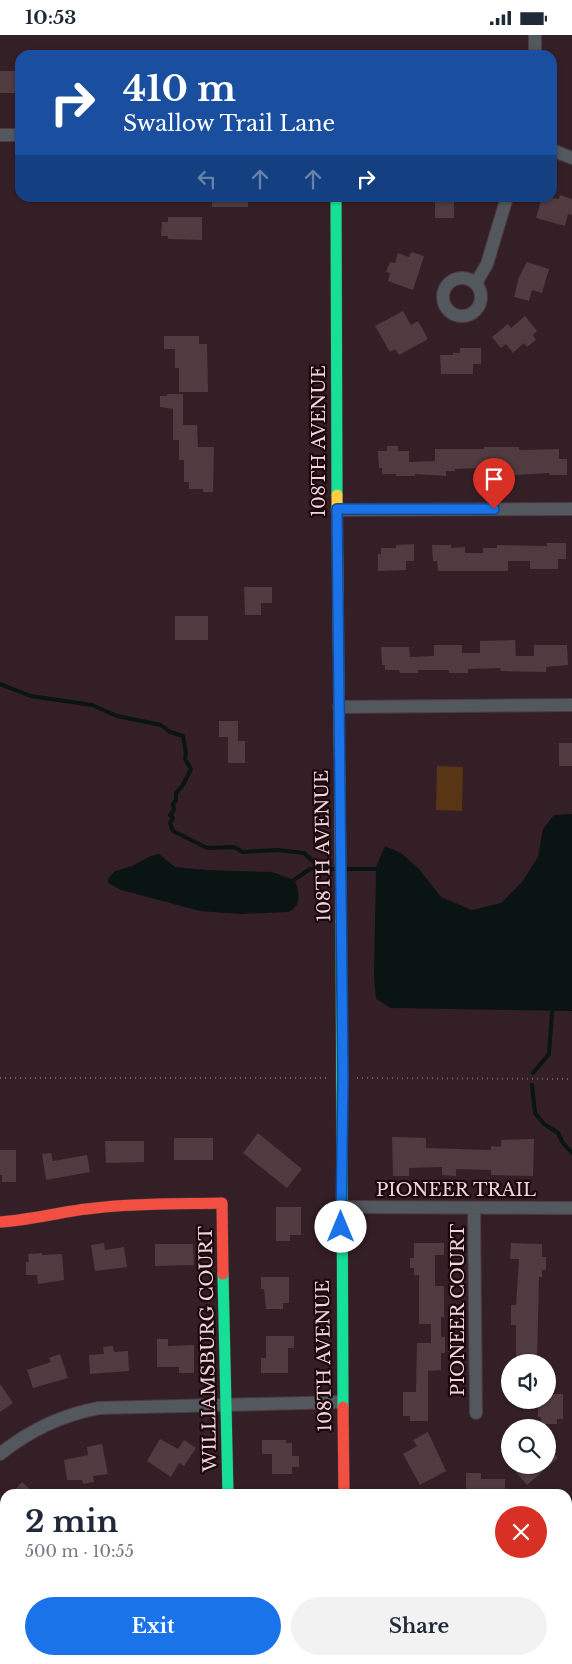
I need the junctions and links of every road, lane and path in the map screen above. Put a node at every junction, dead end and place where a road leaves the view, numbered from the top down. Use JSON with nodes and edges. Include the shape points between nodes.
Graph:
{"nodes":[{"id":1,"x":535,"y":35,"type":"edge"},
{"id":2,"x":535,"y":50,"type":"edge"},
{"id":3,"x":0,"y":135,"type":"edge"},
{"id":4,"x":15,"y":135,"type":"edge"},
{"id":5,"x":557,"y":152,"type":"edge"},
{"id":6,"x":572,"y":158,"type":"edge"},
{"id":7,"x":336,"y":202,"type":"edge"},
{"id":8,"x":506,"y":202,"type":"edge"},
{"id":9,"x":476,"y":283,"type":"dead end"},
{"id":10,"x":337,"y":509,"type":"junction"},
{"id":11,"x":572,"y":509,"type":"edge"},
{"id":12,"x":572,"y":705,"type":"edge"},
{"id":13,"x":339,"y":707,"type":"junction"},
{"id":14,"x":0,"y":1078,"type":"edge"},
{"id":15,"x":343,"y":1078,"type":"junction"},
{"id":16,"x":572,"y":1079,"type":"edge"},
{"id":17,"x":341,"y":1207,"type":"junction"},
{"id":18,"x":474,"y":1208,"type":"junction"},
{"id":19,"x":572,"y":1208,"type":"edge"},
{"id":20,"x":0,"y":1222,"type":"edge"},
{"id":21,"x":342,"y":1402,"type":"junction"},
{"id":22,"x":227,"y":1405,"type":"junction"},
{"id":23,"x":476,"y":1413,"type":"dead end"},
{"id":24,"x":0,"y":1454,"type":"edge"},
{"id":25,"x":228,"y":1489,"type":"edge"},
{"id":26,"x":344,"y":1489,"type":"edge"}],
"edges":[{"from":1,"to":2,"type":"street"},
{"from":3,"to":4,"type":"street"},
{"from":5,"to":6,"type":"street"},
{"from":7,"to":10,"type":"street","name":"108TH AVENUE"},
{"from":8,"to":9,"type":"street","via":[[487,264]]},
{"from":10,"to":11,"type":"street"},
{"from":10,"to":13,"type":"street","name":"108TH AVENUE"},
{"from":12,"to":13,"type":"street"},
{"from":13,"to":15,"type":"street","name":"108TH AVENUE"},
{"from":14,"to":15,"type":"path"},
{"from":15,"to":16,"type":"path"},
{"from":15,"to":17,"type":"street","name":"108TH AVENUE"},
{"from":17,"to":18,"type":"street","name":"PIONEER TRAIL"},
{"from":17,"to":21,"type":"street","name":"108TH AVENUE"},
{"from":18,"to":19,"type":"street","name":"PIONEER TRAIL"},
{"from":18,"to":23,"type":"street","name":"PIONEER COURT"},
{"from":20,"to":22,"type":"street","name":"WILLIAMSBURG COURT","via":[[124,1205],[222,1203]]},
{"from":21,"to":22,"type":"street"},
{"from":21,"to":26,"type":"street","name":"108TH AVENUE"},
{"from":22,"to":24,"type":"street","via":[[116,1407],[84,1411],[47,1423]]},
{"from":22,"to":25,"type":"street","name":"WILLIAMSBURG COURT"}]}
